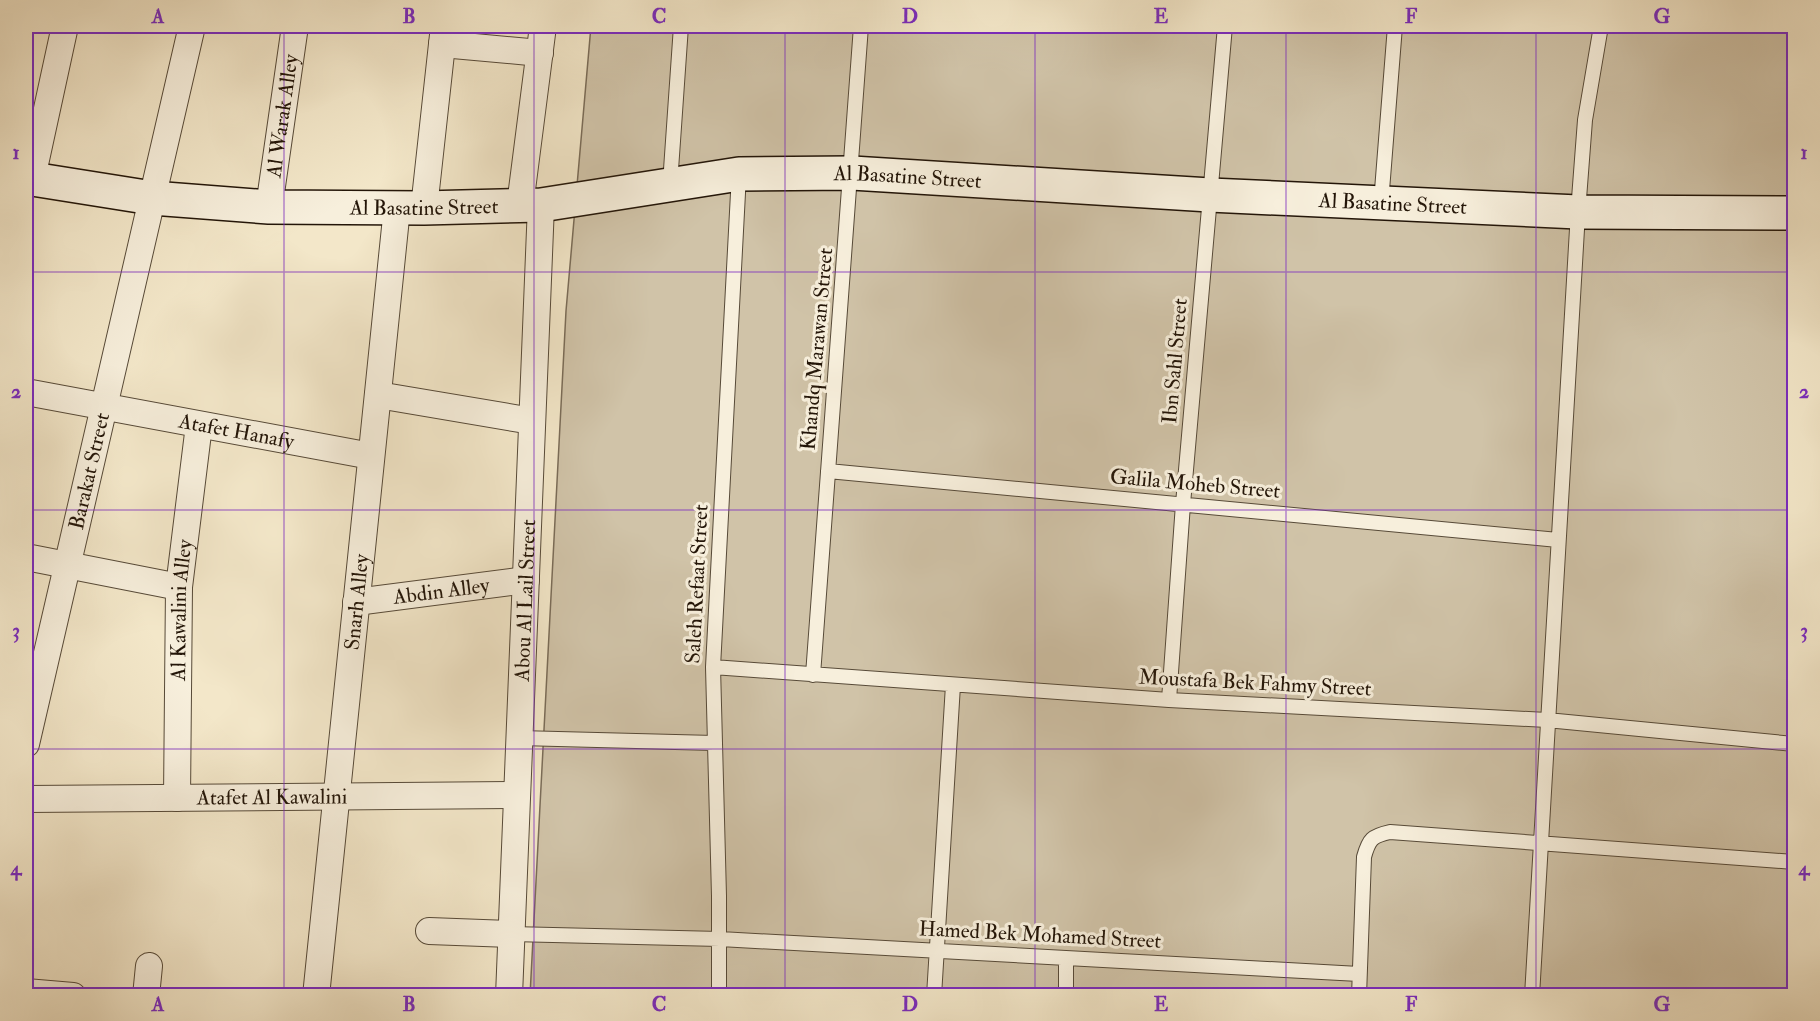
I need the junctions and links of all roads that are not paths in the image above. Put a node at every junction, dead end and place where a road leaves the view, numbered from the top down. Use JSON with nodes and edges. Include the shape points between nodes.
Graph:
{"nodes":[{"id":1,"x":65,"y":26,"type":"edge"},
{"id":2,"x":192,"y":26,"type":"edge"},
{"id":3,"x":295,"y":26,"type":"edge"},
{"id":4,"x":543,"y":26,"type":"edge"},
{"id":5,"x":681,"y":26,"type":"edge"},
{"id":6,"x":861,"y":26,"type":"edge"},
{"id":7,"x":1226,"y":26,"type":"edge"},
{"id":8,"x":1395,"y":26,"type":"edge"},
{"id":9,"x":1601,"y":26,"type":"edge"},
{"id":10,"x":443,"y":35,"type":"edge"},
{"id":11,"x":540,"y":53,"type":"junction"},
{"id":12,"x":852,"y":173,"type":"junction"},
{"id":13,"x":739,"y":174,"type":"junction"},
{"id":14,"x":28,"y":178,"type":"edge"},
{"id":15,"x":670,"y":184,"type":"junction"},
{"id":16,"x":1210,"y":195,"type":"junction"},
{"id":17,"x":152,"y":198,"type":"junction"},
{"id":18,"x":1381,"y":203,"type":"junction"},
{"id":19,"x":530,"y":205,"type":"junction"},
{"id":20,"x":269,"y":207,"type":"junction"},
{"id":21,"x":411,"y":208,"type":"junction"},
{"id":22,"x":1578,"y":212,"type":"junction"},
{"id":23,"x":1794,"y":213,"type":"edge"},
{"id":24,"x":26,"y":392,"type":"edge"},
{"id":25,"x":378,"y":395,"type":"junction"},
{"id":26,"x":103,"y":407,"type":"junction"},
{"id":27,"x":532,"y":421,"type":"junction"},
{"id":28,"x":199,"y":425,"type":"junction"},
{"id":29,"x":371,"y":456,"type":"junction"},
{"id":30,"x":828,"y":471,"type":"junction"},
{"id":31,"x":1183,"y":504,"type":"junction"},
{"id":32,"x":1558,"y":540,"type":"junction"},
{"id":33,"x":26,"y":557,"type":"edge"},
{"id":34,"x":67,"y":565,"type":"junction"},
{"id":35,"x":526,"y":580,"type":"junction"},
{"id":36,"x":179,"y":587,"type":"junction"},
{"id":37,"x":357,"y":602,"type":"junction"},
{"id":38,"x":713,"y":667,"type":"junction"},
{"id":39,"x":813,"y":675,"type":"junction"},
{"id":40,"x":32,"y":685,"type":"edge"},
{"id":41,"x":953,"y":685,"type":"junction"},
{"id":42,"x":1169,"y":700,"type":"junction"},
{"id":43,"x":1547,"y":720,"type":"junction"},
{"id":44,"x":519,"y":738,"type":"junction"},
{"id":45,"x":714,"y":743,"type":"junction"},
{"id":46,"x":26,"y":744,"type":"edge"},
{"id":47,"x":1794,"y":744,"type":"edge"},
{"id":48,"x":517,"y":795,"type":"junction"},
{"id":49,"x":337,"y":796,"type":"junction"},
{"id":50,"x":177,"y":798,"type":"junction"},
{"id":51,"x":26,"y":799,"type":"edge"},
{"id":52,"x":1539,"y":843,"type":"junction"},
{"id":53,"x":1794,"y":862,"type":"edge"},
{"id":54,"x":429,"y":931,"type":"dead end"},
{"id":55,"x":511,"y":934,"type":"junction"},
{"id":56,"x":720,"y":939,"type":"junction"},
{"id":57,"x":936,"y":951,"type":"junction"},
{"id":58,"x":1066,"y":958,"type":"junction"},
{"id":59,"x":149,"y":966,"type":"dead end"},
{"id":60,"x":1359,"y":974,"type":"junction"},
{"id":61,"x":26,"y":992,"type":"edge"},
{"id":62,"x":73,"y":996,"type":"edge"},
{"id":63,"x":146,"y":996,"type":"edge"},
{"id":64,"x":316,"y":996,"type":"edge"},
{"id":65,"x":509,"y":996,"type":"edge"},
{"id":66,"x":719,"y":996,"type":"edge"},
{"id":67,"x":934,"y":996,"type":"edge"},
{"id":68,"x":1066,"y":996,"type":"edge"},
{"id":69,"x":1359,"y":996,"type":"edge"},
{"id":70,"x":1532,"y":996,"type":"edge"}],
"edges":[{"from":1,"to":14,"type":"street"},
{"from":2,"to":17,"type":"street","name":"Barakat Street"},
{"from":3,"to":20,"type":"street","name":"Al Warak Alley"},
{"from":4,"to":11,"type":"street","name":"Abou Al Lail Street"},
{"from":5,"to":15,"type":"lane"},
{"from":6,"to":12,"type":"lane","name":"Khandq Marawan Street"},
{"from":7,"to":16,"type":"lane","name":"Ibn Sahl Street"},
{"from":8,"to":18,"type":"lane"},
{"from":9,"to":22,"type":"lane","via":[[1585,120]]},
{"from":10,"to":11,"type":"street"},
{"from":10,"to":21,"type":"street","name":"Snarh Alley"},
{"from":11,"to":19,"type":"street","name":"Abou Al Lail Street"},
{"from":12,"to":13,"type":"street","name":"Al Basatine Street"},
{"from":12,"to":16,"type":"street","name":"Al Basatine Street"},
{"from":12,"to":30,"type":"lane","name":"Khandq Marawan Street"},
{"from":13,"to":15,"type":"street","name":"Al Basatine Street"},
{"from":13,"to":38,"type":"lane","name":"Saleh Refaat Street"},
{"from":14,"to":17,"type":"street","name":"Al Basatine Street"},
{"from":15,"to":19,"type":"street","name":"Al Basatine Street"},
{"from":16,"to":18,"type":"street","name":"Al Basatine Street"},
{"from":16,"to":31,"type":"lane","name":"Ibn Sahl Street"},
{"from":17,"to":20,"type":"street","name":"Al Basatine Street"},
{"from":17,"to":26,"type":"street","name":"Barakat Street"},
{"from":18,"to":22,"type":"street","name":"Al Basatine Street"},
{"from":19,"to":21,"type":"street","name":"Al Basatine Street"},
{"from":19,"to":27,"type":"street","name":"Abou Al Lail Street"},
{"from":20,"to":21,"type":"street","name":"Al Basatine Street"},
{"from":21,"to":25,"type":"street","name":"Snarh Alley"},
{"from":22,"to":23,"type":"street","name":"Al Basatine Street"},
{"from":22,"to":32,"type":"lane"},
{"from":24,"to":26,"type":"street","name":"Atafet Hanafy"},
{"from":25,"to":27,"type":"street"},
{"from":25,"to":29,"type":"street","name":"Snarh Alley"},
{"from":26,"to":28,"type":"street","name":"Atafet Hanafy"},
{"from":26,"to":34,"type":"street","name":"Barakat Street"},
{"from":27,"to":35,"type":"street","name":"Abou Al Lail Street"},
{"from":28,"to":29,"type":"street","name":"Atafet Hanafy"},
{"from":28,"to":36,"type":"street","name":"Al Kawalini Alley"},
{"from":29,"to":37,"type":"street","name":"Snarh Alley"},
{"from":30,"to":31,"type":"lane","name":"Galila Moheb Street"},
{"from":30,"to":39,"type":"lane","name":"Khandq Marawan Street"},
{"from":31,"to":32,"type":"lane","name":"Galila Moheb Street"},
{"from":31,"to":42,"type":"lane","name":"Ibn Sahl Street"},
{"from":32,"to":43,"type":"lane"},
{"from":33,"to":34,"type":"street"},
{"from":34,"to":36,"type":"street"},
{"from":34,"to":40,"type":"street","name":"Barakat Street"},
{"from":35,"to":37,"type":"street","name":"Abdin Alley"},
{"from":35,"to":44,"type":"street","name":"Abou Al Lail Street"},
{"from":36,"to":50,"type":"street","name":"Al Kawalini Alley"},
{"from":37,"to":49,"type":"street","name":"Snarh Alley"},
{"from":38,"to":39,"type":"lane","name":"Moustafa Bek Fahmy Street"},
{"from":38,"to":45,"type":"lane","name":"Saleh Refaat Street"},
{"from":39,"to":41,"type":"lane","name":"Moustafa Bek Fahmy Street"},
{"from":40,"to":46,"type":"street","name":"Barakat Street"},
{"from":41,"to":42,"type":"lane","name":"Moustafa Bek Fahmy Street"},
{"from":41,"to":57,"type":"lane"},
{"from":42,"to":43,"type":"lane","name":"Moustafa Bek Fahmy Street"},
{"from":43,"to":47,"type":"lane","name":"Moustafa Bek Fahmy Street"},
{"from":43,"to":52,"type":"lane"},
{"from":44,"to":45,"type":"lane"},
{"from":44,"to":48,"type":"street","name":"Abou Al Lail Street"},
{"from":45,"to":56,"type":"lane","name":"Saleh Refaat Street"},
{"from":48,"to":49,"type":"street","name":"Atafet Al Kawalini"},
{"from":48,"to":55,"type":"street","name":"Abou Al Lail Street"},
{"from":49,"to":50,"type":"street","name":"Atafet Al Kawalini"},
{"from":49,"to":64,"type":"street","name":"Snarh Alley"},
{"from":50,"to":51,"type":"street","name":"Atafet Al Kawalini"},
{"from":52,"to":53,"type":"lane"},
{"from":52,"to":60,"type":"lane","via":[[1390,832],[1377,835],[1368,842],[1364,857]]},
{"from":52,"to":70,"type":"lane"},
{"from":54,"to":55,"type":"street"},
{"from":55,"to":56,"type":"lane","name":"Hamed Bek Mohamed Street"},
{"from":55,"to":65,"type":"street","name":"Abou Al Lail Street"},
{"from":56,"to":57,"type":"lane","name":"Hamed Bek Mohamed Street"},
{"from":56,"to":66,"type":"lane","name":"Saleh Refaat Street"},
{"from":57,"to":58,"type":"lane","name":"Hamed Bek Mohamed Street"},
{"from":57,"to":67,"type":"lane"},
{"from":58,"to":60,"type":"lane","name":"Hamed Bek Mohamed Street"},
{"from":58,"to":68,"type":"lane"},
{"from":59,"to":63,"type":"street"},
{"from":60,"to":69,"type":"lane"},
{"from":61,"to":62,"type":"street"}]}
